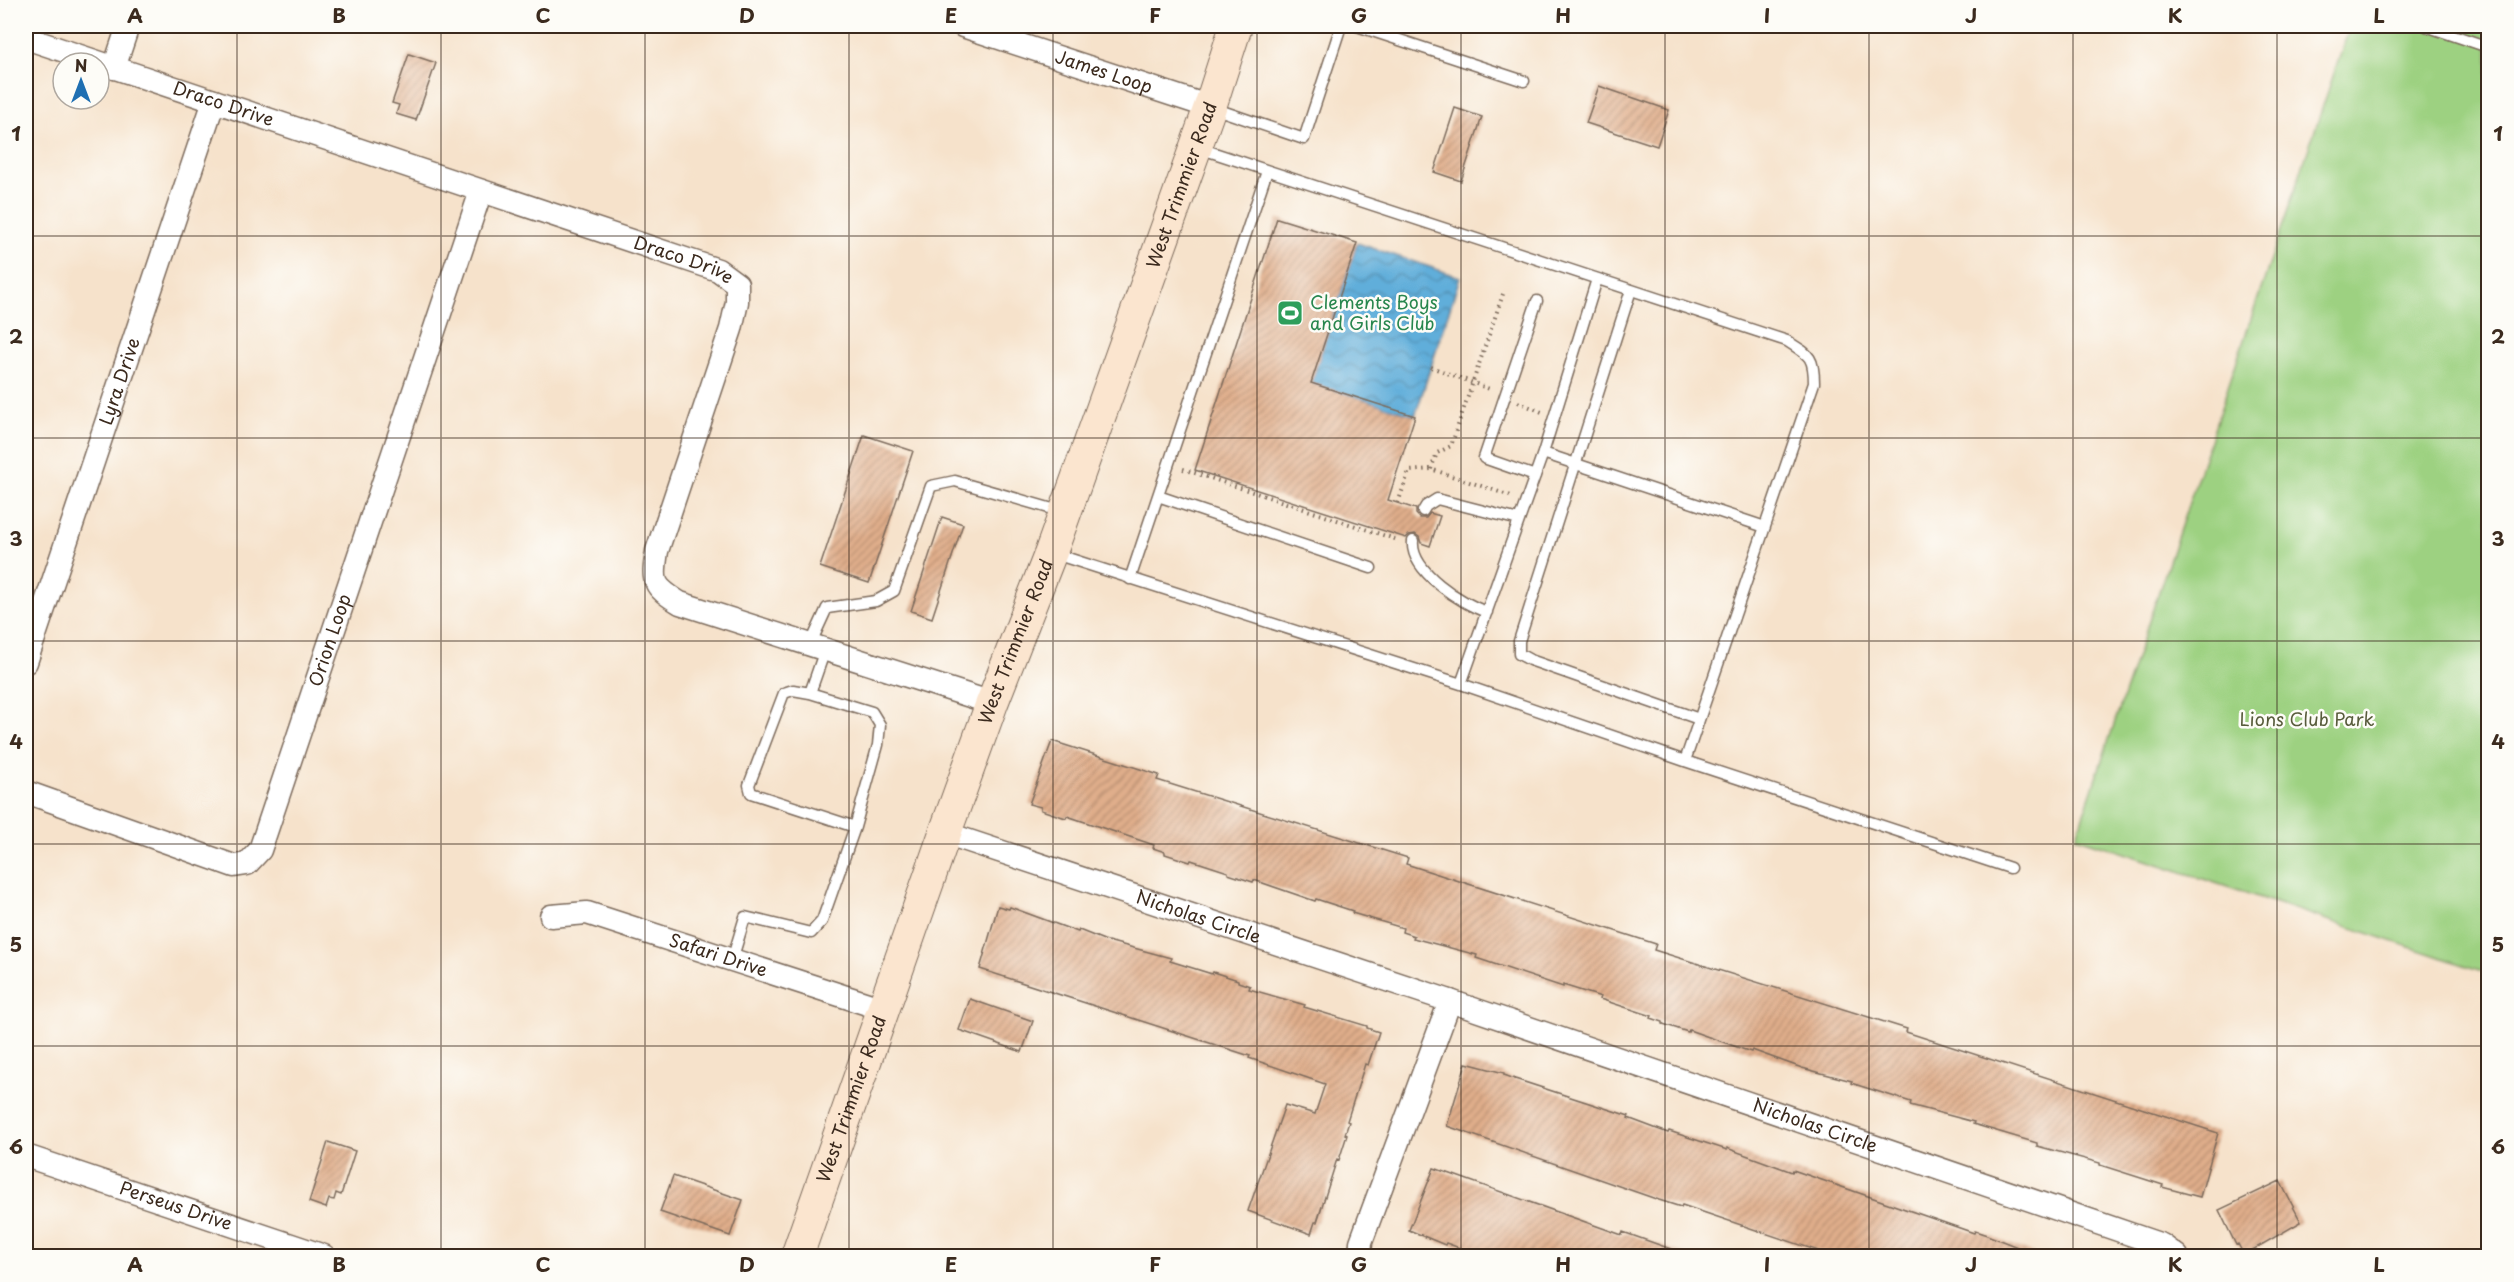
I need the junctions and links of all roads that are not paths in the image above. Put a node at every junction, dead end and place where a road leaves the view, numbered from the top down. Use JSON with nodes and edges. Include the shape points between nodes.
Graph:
{"nodes":[{"id":1,"x":128,"y":26,"type":"edge"},
{"id":2,"x":963,"y":26,"type":"edge"},
{"id":3,"x":1236,"y":26,"type":"edge"},
{"id":4,"x":1341,"y":26,"type":"edge"},
{"id":5,"x":1357,"y":26,"type":"edge"},
{"id":6,"x":2426,"y":26,"type":"edge"},
{"id":7,"x":26,"y":38,"type":"edge"},
{"id":8,"x":2488,"y":47,"type":"edge"},
{"id":9,"x":114,"y":68,"type":"junction"},
{"id":10,"x":1524,"y":81,"type":"dead end"},
{"id":11,"x":214,"y":101,"type":"junction"},
{"id":12,"x":1210,"y":107,"type":"junction"},
{"id":13,"x":1195,"y":147,"type":"junction"},
{"id":14,"x":1267,"y":171,"type":"junction"},
{"id":15,"x":481,"y":191,"type":"junction"},
{"id":16,"x":1597,"y":279,"type":"junction"},
{"id":17,"x":1631,"y":290,"type":"junction"},
{"id":18,"x":1537,"y":301,"type":"dead end"},
{"id":19,"x":1543,"y":453,"type":"junction"},
{"id":20,"x":1575,"y":464,"type":"junction"},
{"id":21,"x":1535,"y":476,"type":"junction"},
{"id":22,"x":1158,"y":496,"type":"junction"},
{"id":23,"x":1423,"y":511,"type":"dead end"},
{"id":24,"x":1065,"y":513,"type":"junction"},
{"id":25,"x":1519,"y":520,"type":"junction"},
{"id":26,"x":1765,"y":527,"type":"junction"},
{"id":27,"x":1413,"y":543,"type":"road end"},
{"id":28,"x":1051,"y":552,"type":"junction"},
{"id":29,"x":1371,"y":568,"type":"dead end"},
{"id":30,"x":1130,"y":579,"type":"junction"},
{"id":31,"x":1487,"y":612,"type":"junction"},
{"id":32,"x":817,"y":648,"type":"junction"},
{"id":33,"x":26,"y":662,"type":"edge"},
{"id":34,"x":1461,"y":684,"type":"junction"},
{"id":35,"x":810,"y":693,"type":"junction"},
{"id":36,"x":992,"y":703,"type":"junction"},
{"id":37,"x":1699,"y":718,"type":"junction"},
{"id":38,"x":1685,"y":761,"type":"junction"},
{"id":39,"x":26,"y":792,"type":"edge"},
{"id":40,"x":855,"y":827,"type":"junction"},
{"id":41,"x":945,"y":832,"type":"junction"},
{"id":42,"x":2010,"y":868,"type":"dead end"},
{"id":43,"x":551,"y":916,"type":"dead end"},
{"id":44,"x":732,"y":960,"type":"junction"},
{"id":45,"x":1450,"y":1002,"type":"junction"},
{"id":46,"x":883,"y":1009,"type":"junction"},
{"id":47,"x":26,"y":1155,"type":"edge"},
{"id":48,"x":309,"y":1254,"type":"edge"},
{"id":49,"x":797,"y":1257,"type":"edge"},
{"id":50,"x":1360,"y":1257,"type":"edge"},
{"id":51,"x":2177,"y":1257,"type":"edge"}],
"edges":[{"from":1,"to":9,"type":"street"},
{"from":2,"to":12,"type":"street","name":"James Loop"},
{"from":3,"to":12,"type":"main road","name":"West Trimmier Road"},
{"from":4,"to":12,"type":"lane","via":[[1304,139]]},
{"from":5,"to":10,"type":"lane"},
{"from":6,"to":8,"type":"lane"},
{"from":7,"to":9,"type":"street","name":"Draco Drive"},
{"from":9,"to":11,"type":"street","name":"Draco Drive"},
{"from":11,"to":15,"type":"street","name":"Draco Drive"},
{"from":11,"to":33,"type":"street","name":"Lyra Drive"},
{"from":12,"to":13,"type":"main road","name":"West Trimmier Road"},
{"from":13,"to":14,"type":"lane"},
{"from":13,"to":24,"type":"main road","name":"West Trimmier Road"},
{"from":14,"to":16,"type":"lane"},
{"from":14,"to":22,"type":"lane"},
{"from":15,"to":32,"type":"street","name":"Draco Drive","via":[[718,270],[737,284],[731,329],[653,573],[659,590],[680,603]]},
{"from":15,"to":39,"type":"street","name":"Orion Loop","via":[[260,850],[247,864],[234,866]]},
{"from":16,"to":17,"type":"lane"},
{"from":16,"to":19,"type":"lane"},
{"from":17,"to":20,"type":"lane"},
{"from":17,"to":26,"type":"lane","via":[[1787,341],[1814,364],[1814,383]]},
{"from":18,"to":21,"type":"lane","via":[[1484,458]]},
{"from":19,"to":20,"type":"lane"},
{"from":19,"to":21,"type":"lane"},
{"from":20,"to":26,"type":"lane"},
{"from":20,"to":37,"type":"lane","via":[[1519,641],[1520,654]]},
{"from":21,"to":25,"type":"lane"},
{"from":22,"to":29,"type":"lane"},
{"from":22,"to":30,"type":"lane"},
{"from":23,"to":25,"type":"lane","via":[[1437,499]]},
{"from":24,"to":28,"type":"main road","name":"West Trimmier Road"},
{"from":24,"to":32,"type":"lane","via":[[955,481],[931,486],[894,591],[876,602],[827,608]]},
{"from":25,"to":31,"type":"lane"},
{"from":26,"to":37,"type":"lane"},
{"from":27,"to":31,"type":"lane","via":[[1415,557],[1446,590]]},
{"from":28,"to":30,"type":"lane"},
{"from":28,"to":36,"type":"main road","name":"West Trimmier Road"},
{"from":30,"to":34,"type":"lane"},
{"from":31,"to":34,"type":"lane"},
{"from":32,"to":35,"type":"lane"},
{"from":32,"to":36,"type":"street","name":"Draco Drive"},
{"from":34,"to":38,"type":"lane"},
{"from":35,"to":40,"type":"lane","via":[[872,712],[880,725]]},
{"from":35,"to":40,"type":"lane","via":[[784,693],[749,785],[752,793]]},
{"from":36,"to":41,"type":"main road","name":"West Trimmier Road"},
{"from":37,"to":38,"type":"lane"},
{"from":38,"to":42,"type":"lane"},
{"from":40,"to":44,"type":"lane","via":[[822,921],[811,933],[745,917]]},
{"from":41,"to":45,"type":"street","name":"Nicholas Circle"},
{"from":41,"to":46,"type":"main road","name":"West Trimmier Road"},
{"from":43,"to":44,"type":"street","name":"Safari Drive","via":[[587,913]]},
{"from":44,"to":46,"type":"street","name":"Safari Drive"},
{"from":45,"to":50,"type":"street","via":[[1360,1242]]},
{"from":45,"to":51,"type":"street","name":"Nicholas Circle","via":[[2162,1245]]},
{"from":46,"to":49,"type":"main road","name":"West Trimmier Road"},
{"from":47,"to":48,"type":"street","name":"Perseus Drive"}]}
